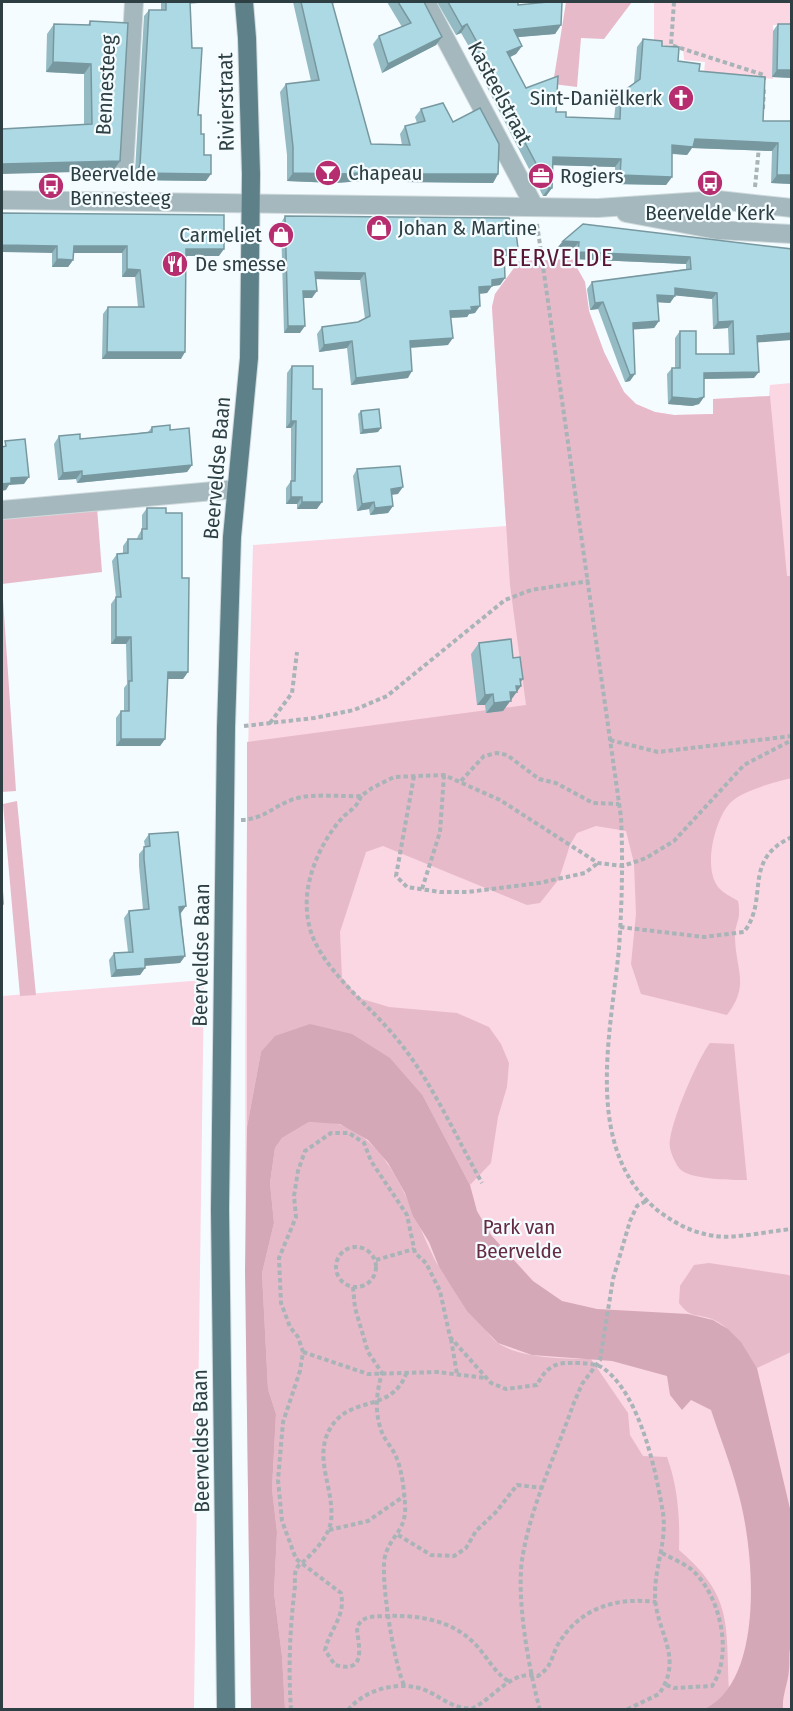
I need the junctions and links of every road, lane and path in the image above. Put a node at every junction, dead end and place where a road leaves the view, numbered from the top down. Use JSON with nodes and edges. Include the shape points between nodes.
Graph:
{"nodes":[{"id":1,"x":134,"y":2,"type":"edge"},
{"id":2,"x":244,"y":2,"type":"edge"},
{"id":3,"x":426,"y":2,"type":"edge"},
{"id":4,"x":674,"y":2,"type":"edge"},
{"id":5,"x":763,"y":118,"type":"edge"},
{"id":6,"x":760,"y":140,"type":"edge"},
{"id":7,"x":124,"y":170,"type":"dead end"},
{"id":8,"x":2,"y":200,"type":"edge"},
{"id":9,"x":250,"y":202,"type":"junction"},
{"id":10,"x":753,"y":204,"type":"junction"},
{"id":11,"x":534,"y":206,"type":"junction"},
{"id":12,"x":598,"y":208,"type":"junction"},
{"id":13,"x":792,"y":208,"type":"edge"},
{"id":14,"x":792,"y":234,"type":"edge"},
{"id":15,"x":236,"y":489,"type":"junction"},
{"id":16,"x":2,"y":510,"type":"edge"},
{"id":17,"x":588,"y":581,"type":"junction"},
{"id":18,"x":297,"y":652,"type":"dead end"},
{"id":19,"x":269,"y":724,"type":"junction"},
{"id":20,"x":226,"y":728,"type":"junction"},
{"id":21,"x":792,"y":738,"type":"edge"},
{"id":22,"x":610,"y":740,"type":"junction"},
{"id":23,"x":444,"y":775,"type":"junction"},
{"id":24,"x":414,"y":776,"type":"junction"},
{"id":25,"x":461,"y":781,"type":"junction"},
{"id":26,"x":361,"y":796,"type":"junction"},
{"id":27,"x":619,"y":804,"type":"junction"},
{"id":28,"x":225,"y":820,"type":"junction"},
{"id":29,"x":792,"y":837,"type":"edge"},
{"id":30,"x":598,"y":863,"type":"junction"},
{"id":31,"x":622,"y":866,"type":"junction"},
{"id":32,"x":422,"y":889,"type":"junction"},
{"id":33,"x":620,"y":927,"type":"junction"},
{"id":34,"x":482,"y":1183,"type":"dead end"},
{"id":35,"x":646,"y":1201,"type":"junction"},
{"id":36,"x":792,"y":1229,"type":"edge"},
{"id":37,"x":414,"y":1249,"type":"junction"},
{"id":38,"x":376,"y":1260,"type":"junction"},
{"id":39,"x":353,"y":1287,"type":"junction"},
{"id":40,"x":450,"y":1337,"type":"junction"},
{"id":41,"x":303,"y":1352,"type":"junction"},
{"id":42,"x":597,"y":1366,"type":"junction"},
{"id":43,"x":382,"y":1372,"type":"junction"},
{"id":44,"x":406,"y":1374,"type":"junction"},
{"id":45,"x":456,"y":1374,"type":"junction"},
{"id":46,"x":486,"y":1378,"type":"junction"},
{"id":47,"x":377,"y":1403,"type":"junction"},
{"id":48,"x":543,"y":1488,"type":"junction"},
{"id":49,"x":404,"y":1496,"type":"junction"},
{"id":50,"x":329,"y":1530,"type":"junction"},
{"id":51,"x":398,"y":1535,"type":"junction"},
{"id":52,"x":662,"y":1553,"type":"junction"},
{"id":53,"x":302,"y":1564,"type":"junction"},
{"id":54,"x":656,"y":1602,"type":"junction"},
{"id":55,"x":389,"y":1616,"type":"junction"},
{"id":56,"x":530,"y":1674,"type":"junction"},
{"id":57,"x":508,"y":1682,"type":"junction"},
{"id":58,"x":666,"y":1685,"type":"junction"},
{"id":59,"x":405,"y":1687,"type":"junction"},
{"id":60,"x":226,"y":1710,"type":"edge"},
{"id":61,"x":291,"y":1710,"type":"edge"},
{"id":62,"x":348,"y":1710,"type":"edge"},
{"id":63,"x":540,"y":1710,"type":"edge"},
{"id":64,"x":626,"y":1710,"type":"edge"}],
"edges":[{"from":1,"to":7,"type":"street","name":"Bennesteeg"},
{"from":2,"to":9,"type":"main road","name":"Rivierstraat"},
{"from":3,"to":11,"type":"street","name":"Kasteelstraat"},
{"from":4,"to":5,"type":"path","via":[[671,45],[764,75]]},
{"from":6,"to":10,"type":"path"},
{"from":8,"to":9,"type":"street"},
{"from":9,"to":11,"type":"street"},
{"from":9,"to":15,"type":"main road","name":"Beerveldse Baan","via":[[249,358]]},
{"from":10,"to":12,"type":"street","via":[[718,200]]},
{"from":10,"to":13,"type":"street"},
{"from":11,"to":12,"type":"street"},
{"from":11,"to":17,"type":"path"},
{"from":12,"to":14,"type":"street","via":[[717,230]]},
{"from":15,"to":16,"type":"street"},
{"from":15,"to":20,"type":"main road","name":"Beerveldse Baan"},
{"from":17,"to":19,"type":"path","via":[[531,590],[505,600],[387,696],[354,710]]},
{"from":17,"to":22,"type":"path"},
{"from":18,"to":19,"type":"path","via":[[292,693]]},
{"from":19,"to":20,"type":"path"},
{"from":20,"to":28,"type":"main road","name":"Beerveldse Baan"},
{"from":21,"to":22,"type":"path","via":[[658,752]]},
{"from":21,"to":31,"type":"path","via":[[744,765],[674,842]]},
{"from":22,"to":27,"type":"path"},
{"from":23,"to":24,"type":"path"},
{"from":23,"to":25,"type":"path"},
{"from":23,"to":32,"type":"path","via":[[440,832]]},
{"from":24,"to":26,"type":"path","via":[[394,777]]},
{"from":24,"to":32,"type":"path","via":[[396,876],[407,887]]},
{"from":25,"to":27,"type":"path","via":[[484,756],[497,753],[507,755],[539,779],[556,783],[594,803]]},
{"from":25,"to":30,"type":"path","via":[[500,800]]},
{"from":26,"to":28,"type":"path","via":[[309,796],[293,799],[256,820]]},
{"from":26,"to":34,"type":"path","via":[[357,807],[329,836],[313,864],[308,918],[315,942],[333,969],[397,1039],[420,1071]]},
{"from":27,"to":31,"type":"path"},
{"from":28,"to":60,"type":"main road","name":"Beerveldse Baan","via":[[220,1209]]},
{"from":29,"to":33,"type":"path","via":[[762,860],[752,922],[744,932],[704,936]]},
{"from":30,"to":31,"type":"path"},
{"from":30,"to":32,"type":"path","via":[[585,873],[539,883],[468,892]]},
{"from":31,"to":33,"type":"path"},
{"from":33,"to":35,"type":"path","via":[[608,1043],[608,1107],[620,1158]]},
{"from":35,"to":36,"type":"path","via":[[685,1228],[717,1236]]},
{"from":35,"to":42,"type":"path","via":[[637,1206],[630,1221]]},
{"from":37,"to":38,"type":"path"},
{"from":37,"to":40,"type":"path","via":[[440,1291]]},
{"from":37,"to":41,"type":"path","via":[[407,1215],[371,1161],[364,1143],[348,1133],[331,1133],[305,1151],[294,1196],[296,1217],[279,1258],[278,1275],[281,1303]]},
{"from":38,"to":39,"type":"path","via":[[375,1276],[362,1286]]},
{"from":38,"to":39,"type":"path","via":[[366,1248],[344,1250],[337,1271]]},
{"from":39,"to":43,"type":"path","via":[[368,1352]]},
{"from":40,"to":45,"type":"path"},
{"from":40,"to":46,"type":"path"},
{"from":41,"to":43,"type":"path","via":[[368,1374]]},
{"from":41,"to":53,"type":"path","via":[[284,1422],[278,1480],[282,1521],[296,1559]]},
{"from":42,"to":46,"type":"path","via":[[560,1362],[545,1370],[537,1385],[524,1389],[506,1389]]},
{"from":42,"to":48,"type":"path","via":[[582,1384]]},
{"from":42,"to":52,"type":"path","via":[[623,1387],[652,1453],[663,1513]]},
{"from":43,"to":44,"type":"path"},
{"from":43,"to":47,"type":"path"},
{"from":44,"to":45,"type":"path"},
{"from":44,"to":47,"type":"path","via":[[393,1394]]},
{"from":45,"to":46,"type":"path"},
{"from":47,"to":49,"type":"path","via":[[384,1436],[400,1466]]},
{"from":47,"to":50,"type":"path","via":[[356,1406],[332,1426],[327,1437],[323,1468],[330,1498]]},
{"from":48,"to":51,"type":"path","via":[[517,1485],[466,1548],[454,1557],[431,1554]]},
{"from":48,"to":56,"type":"path","via":[[525,1542],[520,1573]]},
{"from":49,"to":50,"type":"path","via":[[368,1521]]},
{"from":49,"to":51,"type":"path","via":[[405,1514]]},
{"from":50,"to":53,"type":"path"},
{"from":51,"to":55,"type":"path","via":[[386,1553],[384,1568]]},
{"from":52,"to":54,"type":"path","via":[[657,1568]]},
{"from":52,"to":58,"type":"path","via":[[691,1570],[710,1594],[724,1638],[720,1675],[712,1686]]},
{"from":53,"to":55,"type":"path","via":[[341,1593],[339,1622],[327,1639],[325,1650],[335,1665],[355,1663],[361,1650],[357,1628],[363,1619]]},
{"from":53,"to":61,"type":"path","via":[[297,1567],[290,1636]]},
{"from":54,"to":56,"type":"path","via":[[624,1601],[585,1614],[568,1628],[549,1669],[538,1676]]},
{"from":54,"to":58,"type":"path","via":[[670,1648]]},
{"from":55,"to":57,"type":"path","via":[[420,1617],[459,1630]]},
{"from":55,"to":59,"type":"path","via":[[397,1668]]},
{"from":56,"to":57,"type":"path"},
{"from":56,"to":63,"type":"path"},
{"from":57,"to":59,"type":"path","via":[[481,1704],[463,1709],[423,1689]]},
{"from":58,"to":64,"type":"path","via":[[660,1694]]},
{"from":59,"to":62,"type":"path","via":[[361,1696]]}]}
